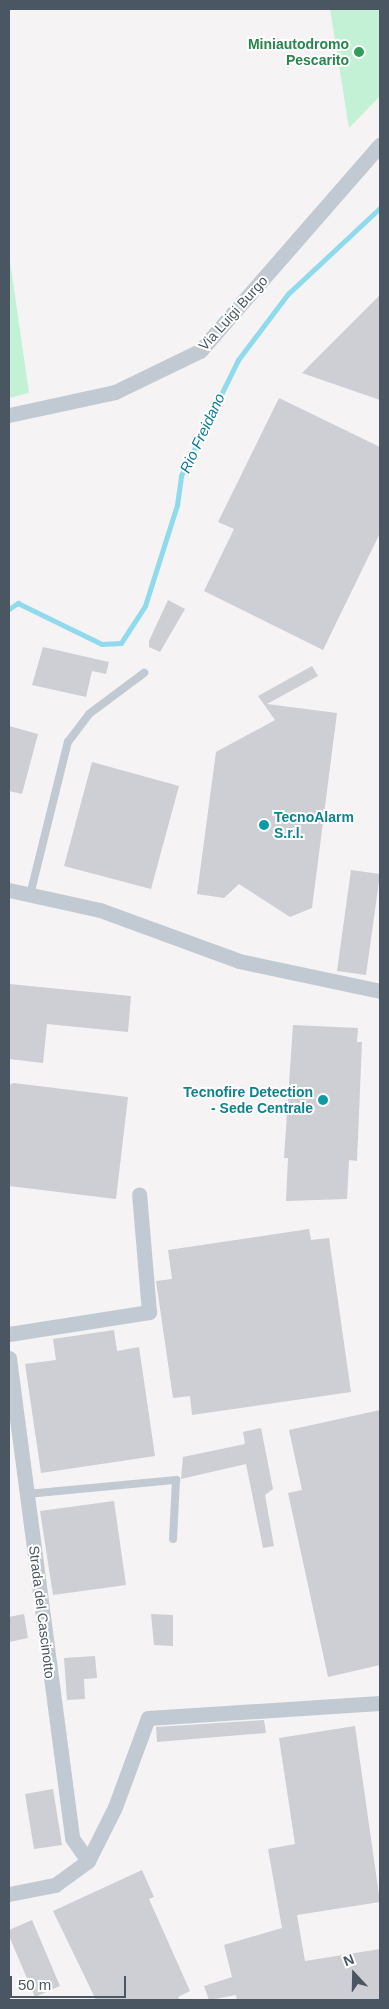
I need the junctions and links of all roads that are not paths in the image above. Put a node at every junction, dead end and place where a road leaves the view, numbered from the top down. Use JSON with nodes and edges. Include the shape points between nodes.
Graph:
{"nodes":[{"id":1,"x":380,"y":145,"type":"edge"},
{"id":2,"x":9,"y":415,"type":"edge"},
{"id":3,"x":144,"y":673,"type":"dead end"},
{"id":4,"x":20,"y":890,"type":"edge"},
{"id":5,"x":9,"y":902,"type":"edge"},
{"id":6,"x":380,"y":992,"type":"edge"},
{"id":7,"x":139,"y":1194,"type":"dead end"},
{"id":8,"x":9,"y":1334,"type":"edge"},
{"id":9,"x":9,"y":1358,"type":"edge"},
{"id":10,"x":27,"y":1494,"type":"junction"},
{"id":11,"x":174,"y":1539,"type":"dead end"},
{"id":12,"x":380,"y":1703,"type":"edge"},
{"id":13,"x":88,"y":1861,"type":"junction"},
{"id":14,"x":9,"y":1894,"type":"edge"}],
"edges":[{"from":1,"to":2,"type":"street","name":"Via Luigi Burgo","via":[[200,351],[115,392]]},
{"from":3,"to":4,"type":"lane","via":[[89,714],[68,742]]},
{"from":4,"to":5,"type":"street"},
{"from":4,"to":6,"type":"street","via":[[100,910],[239,961]]},
{"from":7,"to":8,"type":"street","via":[[149,1312]]},
{"from":9,"to":10,"type":"street","name":"Strada del Cascinotto"},
{"from":10,"to":11,"type":"lane","via":[[176,1480]]},
{"from":10,"to":13,"type":"street","name":"Strada del Cascinotto","via":[[72,1838]]},
{"from":12,"to":13,"type":"street","via":[[148,1718],[115,1807]]},
{"from":13,"to":14,"type":"street","via":[[55,1885]]}]}
